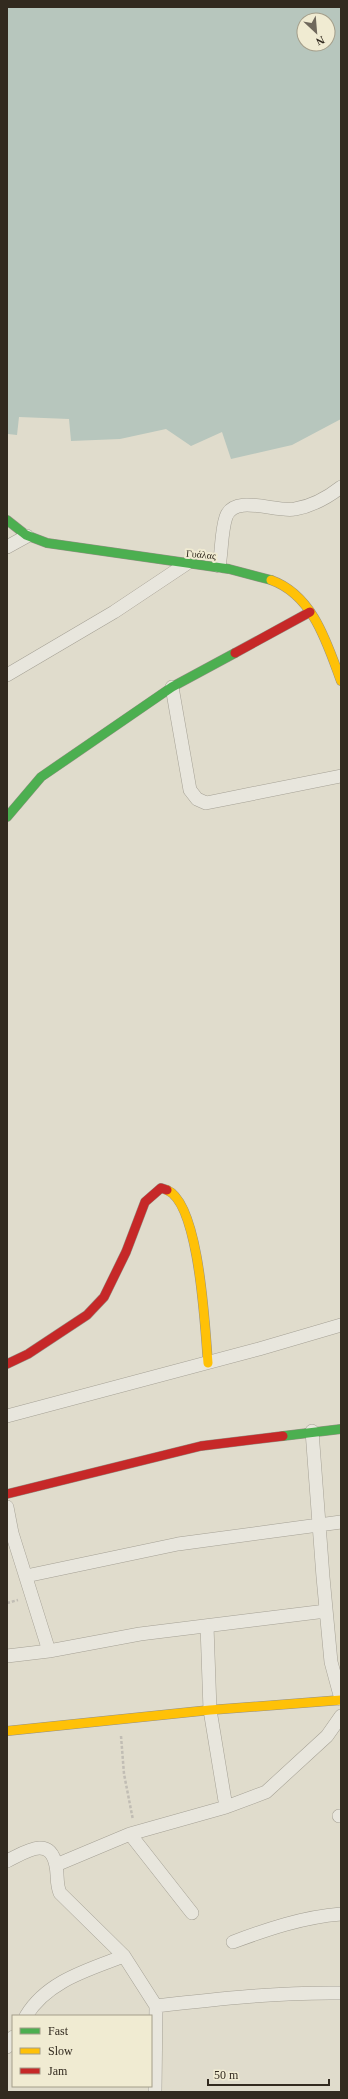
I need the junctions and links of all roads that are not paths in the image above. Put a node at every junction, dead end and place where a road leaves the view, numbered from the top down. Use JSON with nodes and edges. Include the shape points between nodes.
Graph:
{"nodes":[{"id":1,"x":341,"y":487,"type":"edge"},
{"id":2,"x":7,"y":520,"type":"edge"},
{"id":3,"x":27,"y":536,"type":"junction"},
{"id":4,"x":7,"y":547,"type":"edge"},
{"id":5,"x":186,"y":564,"type":"junction"},
{"id":6,"x":220,"y":566,"type":"junction"},
{"id":7,"x":310,"y":612,"type":"junction"},
{"id":8,"x":7,"y":675,"type":"edge"},
{"id":9,"x":341,"y":681,"type":"edge"},
{"id":10,"x":172,"y":687,"type":"junction"},
{"id":11,"x":341,"y":776,"type":"edge"},
{"id":12,"x":7,"y":817,"type":"edge"},
{"id":13,"x":341,"y":1325,"type":"edge"},
{"id":14,"x":208,"y":1363,"type":"junction"},
{"id":15,"x":7,"y":1364,"type":"edge"},
{"id":16,"x":7,"y":1416,"type":"edge"},
{"id":17,"x":341,"y":1428,"type":"edge"},
{"id":18,"x":312,"y":1431,"type":"junction"},
{"id":19,"x":7,"y":1494,"type":"edge"},
{"id":20,"x":7,"y":1507,"type":"edge"},
{"id":21,"x":341,"y":1522,"type":"edge"},
{"id":22,"x":319,"y":1525,"type":"junction"},
{"id":23,"x":26,"y":1576,"type":"junction"},
{"id":24,"x":326,"y":1611,"type":"junction"},
{"id":25,"x":207,"y":1626,"type":"junction"},
{"id":26,"x":49,"y":1651,"type":"junction"},
{"id":27,"x":7,"y":1656,"type":"edge"},
{"id":28,"x":341,"y":1699,"type":"edge"},
{"id":29,"x":210,"y":1710,"type":"junction"},
{"id":30,"x":341,"y":1716,"type":"edge"},
{"id":31,"x":7,"y":1731,"type":"edge"},
{"id":32,"x":226,"y":1807,"type":"junction"},
{"id":33,"x":133,"y":1834,"type":"junction"},
{"id":34,"x":7,"y":1861,"type":"edge"},
{"id":35,"x":56,"y":1864,"type":"junction"},
{"id":36,"x":192,"y":1913,"type":"dead end"},
{"id":37,"x":341,"y":1914,"type":"edge"},
{"id":38,"x":233,"y":1942,"type":"dead end"},
{"id":39,"x":124,"y":1956,"type":"junction"},
{"id":40,"x":341,"y":1994,"type":"edge"},
{"id":41,"x":156,"y":2006,"type":"junction"},
{"id":42,"x":27,"y":2015,"type":"edge"},
{"id":43,"x":155,"y":2092,"type":"edge"}],
"edges":[{"from":1,"to":6,"type":"street","via":[[315,504],[293,510],[245,505],[233,508],[226,517]]},
{"from":2,"to":3,"type":"street","name":"Γυάλας"},
{"from":3,"to":4,"type":"street"},
{"from":3,"to":5,"type":"street","name":"Γυάλας","via":[[52,544]]},
{"from":5,"to":6,"type":"street","name":"Γυάλας"},
{"from":5,"to":8,"type":"street","via":[[107,616]]},
{"from":6,"to":7,"type":"street","name":"Γυάλας","via":[[264,577],[285,586],[299,596]]},
{"from":7,"to":9,"type":"street","name":"Γυάλας","via":[[329,649]]},
{"from":7,"to":10,"type":"street"},
{"from":10,"to":11,"type":"street","via":[[190,790],[197,799],[206,803]]},
{"from":10,"to":12,"type":"street","via":[[40,777]]},
{"from":13,"to":14,"type":"street"},
{"from":14,"to":15,"type":"street","via":[[193,1236],[180,1204],[171,1192],[161,1188],[145,1202],[126,1252],[104,1297],[87,1315],[28,1354]]},
{"from":14,"to":16,"type":"street"},
{"from":17,"to":18,"type":"street"},
{"from":18,"to":19,"type":"street","via":[[201,1446]]},
{"from":18,"to":22,"type":"street"},
{"from":20,"to":23,"type":"street","via":[[12,1533]]},
{"from":21,"to":22,"type":"street"},
{"from":22,"to":23,"type":"street","via":[[178,1544]]},
{"from":22,"to":24,"type":"street"},
{"from":23,"to":26,"type":"street"},
{"from":24,"to":25,"type":"street"},
{"from":24,"to":28,"type":"street","via":[[331,1662]]},
{"from":25,"to":26,"type":"street","via":[[140,1634]]},
{"from":25,"to":29,"type":"street"},
{"from":26,"to":27,"type":"street"},
{"from":28,"to":29,"type":"street"},
{"from":29,"to":31,"type":"street"},
{"from":29,"to":32,"type":"street"},
{"from":30,"to":32,"type":"street","via":[[327,1736],[266,1792]]},
{"from":32,"to":33,"type":"street"},
{"from":33,"to":35,"type":"street"},
{"from":33,"to":36,"type":"street"},
{"from":34,"to":35,"type":"street","via":[[35,1847],[43,1848],[50,1853]]},
{"from":35,"to":39,"type":"street","via":[[57,1887],[60,1893]]},
{"from":37,"to":38,"type":"street","via":[[281,1924]]},
{"from":39,"to":41,"type":"street"},
{"from":39,"to":42,"type":"street","via":[[48,1990]]},
{"from":40,"to":41,"type":"street","via":[[208,2000]]},
{"from":41,"to":43,"type":"street"}]}
